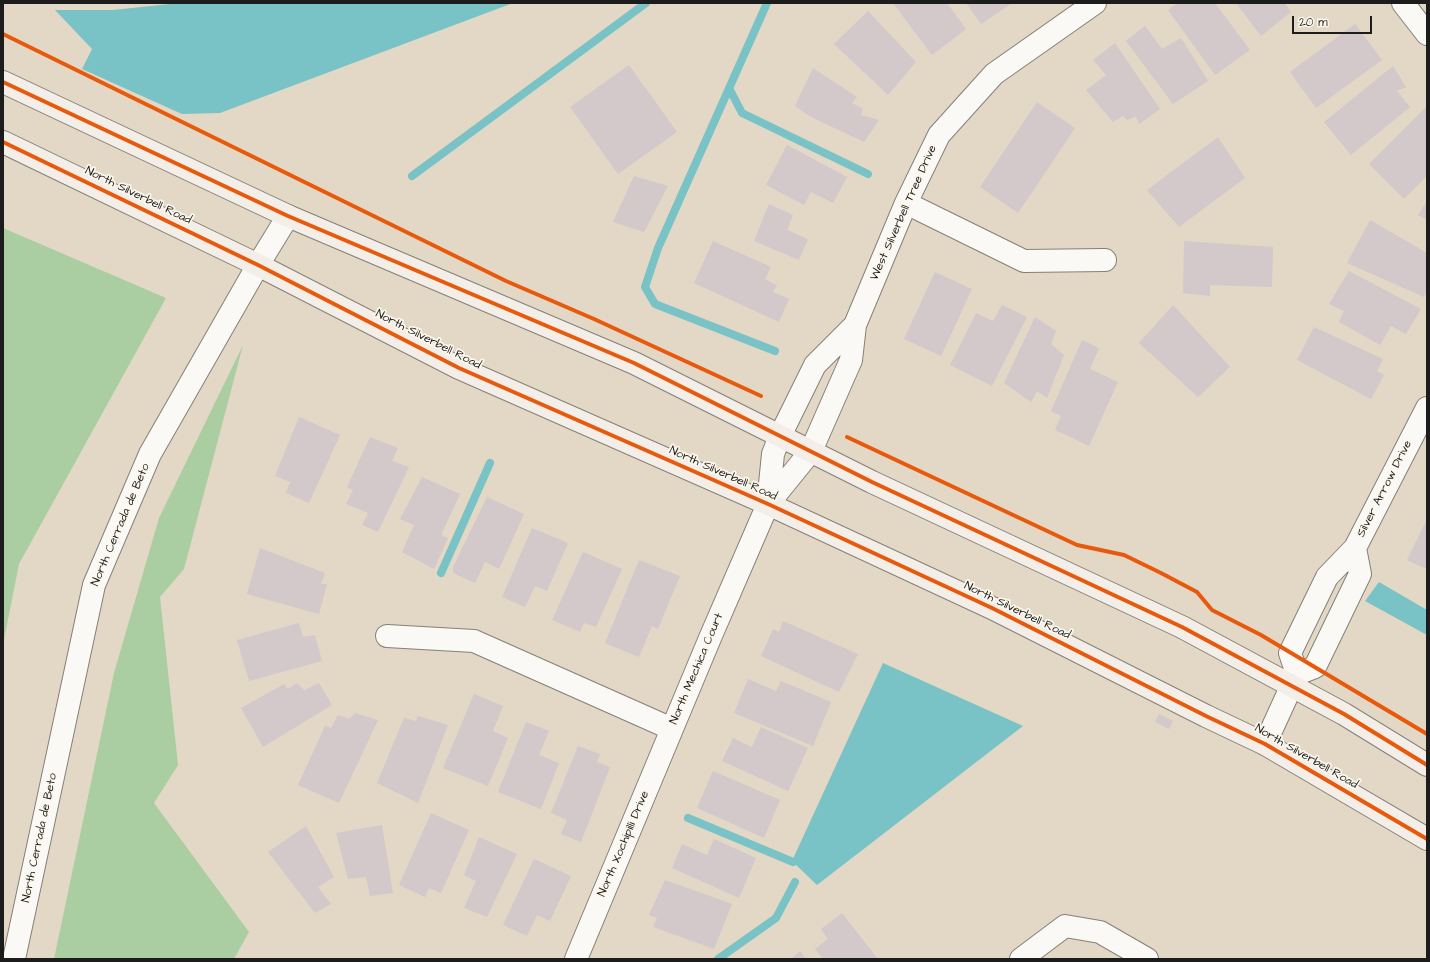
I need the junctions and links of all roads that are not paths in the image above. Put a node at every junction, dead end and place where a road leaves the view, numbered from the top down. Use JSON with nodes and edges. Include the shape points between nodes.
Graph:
{"nodes":[{"id":1,"x":1095,"y":3,"type":"edge"},
{"id":2,"x":1403,"y":3,"type":"edge"},
{"id":3,"x":1427,"y":34,"type":"edge"},
{"id":4,"x":3,"y":82,"type":"edge"},
{"id":5,"x":3,"y":142,"type":"edge"},
{"id":6,"x":906,"y":203,"type":"junction"},
{"id":7,"x":288,"y":216,"type":"junction"},
{"id":8,"x":1105,"y":260,"type":"dead end"},
{"id":9,"x":258,"y":265,"type":"junction"},
{"id":10,"x":855,"y":325,"type":"junction"},
{"id":11,"x":1424,"y":420,"type":"edge"},
{"id":12,"x":780,"y":436,"type":"junction"},
{"id":13,"x":811,"y":451,"type":"junction"},
{"id":14,"x":768,"y":504,"type":"junction"},
{"id":15,"x":1355,"y":548,"type":"junction"},
{"id":16,"x":387,"y":636,"type":"dead end"},
{"id":17,"x":1294,"y":680,"type":"junction"},
{"id":18,"x":672,"y":729,"type":"junction"},
{"id":19,"x":1265,"y":744,"type":"junction"},
{"id":20,"x":1427,"y":764,"type":"edge"},
{"id":21,"x":1427,"y":839,"type":"edge"},
{"id":22,"x":14,"y":959,"type":"edge"},
{"id":23,"x":576,"y":959,"type":"edge"},
{"id":24,"x":1021,"y":959,"type":"edge"},
{"id":25,"x":1147,"y":959,"type":"edge"}],
"edges":[{"from":1,"to":6,"type":"street","name":"West Silverbell Tree Drive","via":[[994,74],[939,135]]},
{"from":2,"to":3,"type":"street"},
{"from":4,"to":7,"type":"main road"},
{"from":5,"to":9,"type":"main road","name":"North Silverbell Road"},
{"from":6,"to":8,"type":"street","via":[[1024,261]]},
{"from":6,"to":10,"type":"street","name":"West Silverbell Tree Drive"},
{"from":7,"to":9,"type":"street","name":"North Cerrada de Beto"},
{"from":7,"to":12,"type":"main road","via":[[634,363]]},
{"from":9,"to":14,"type":"main road","name":"North Silverbell Road","via":[[459,368]]},
{"from":9,"to":22,"type":"street","name":"North Cerrada de Beto","via":[[150,454],[94,585]]},
{"from":10,"to":12,"type":"street","name":"West Silverbell Tree Drive","via":[[815,365]]},
{"from":10,"to":13,"type":"street","name":"West Silverbell Tree Drive","via":[[851,360]]},
{"from":11,"to":15,"type":"street","name":"Silver Arrow Drive"},
{"from":12,"to":13,"type":"main road"},
{"from":12,"to":14,"type":"street","name":"North Mechica Court","via":[[773,454]]},
{"from":13,"to":14,"type":"street"},
{"from":13,"to":17,"type":"main road"},
{"from":14,"to":18,"type":"street","name":"North Mechica Court"},
{"from":14,"to":19,"type":"main road","name":"North Silverbell Road","via":[[992,608]]},
{"from":15,"to":17,"type":"street","name":"Silver Arrow Drive","via":[[1327,577],[1290,653]]},
{"from":15,"to":17,"type":"street","name":"Silver Arrow Drive","via":[[1360,574],[1315,667]]},
{"from":16,"to":18,"type":"street","name":"North Mechica Court","via":[[474,641]]},
{"from":17,"to":19,"type":"street"},
{"from":17,"to":20,"type":"main road","via":[[1344,714]]},
{"from":18,"to":23,"type":"street","name":"North Xochipilli Drive"},
{"from":19,"to":21,"type":"main road","name":"North Silverbell Road"},
{"from":24,"to":25,"type":"street","via":[[1065,926],[1100,932]]}]}
